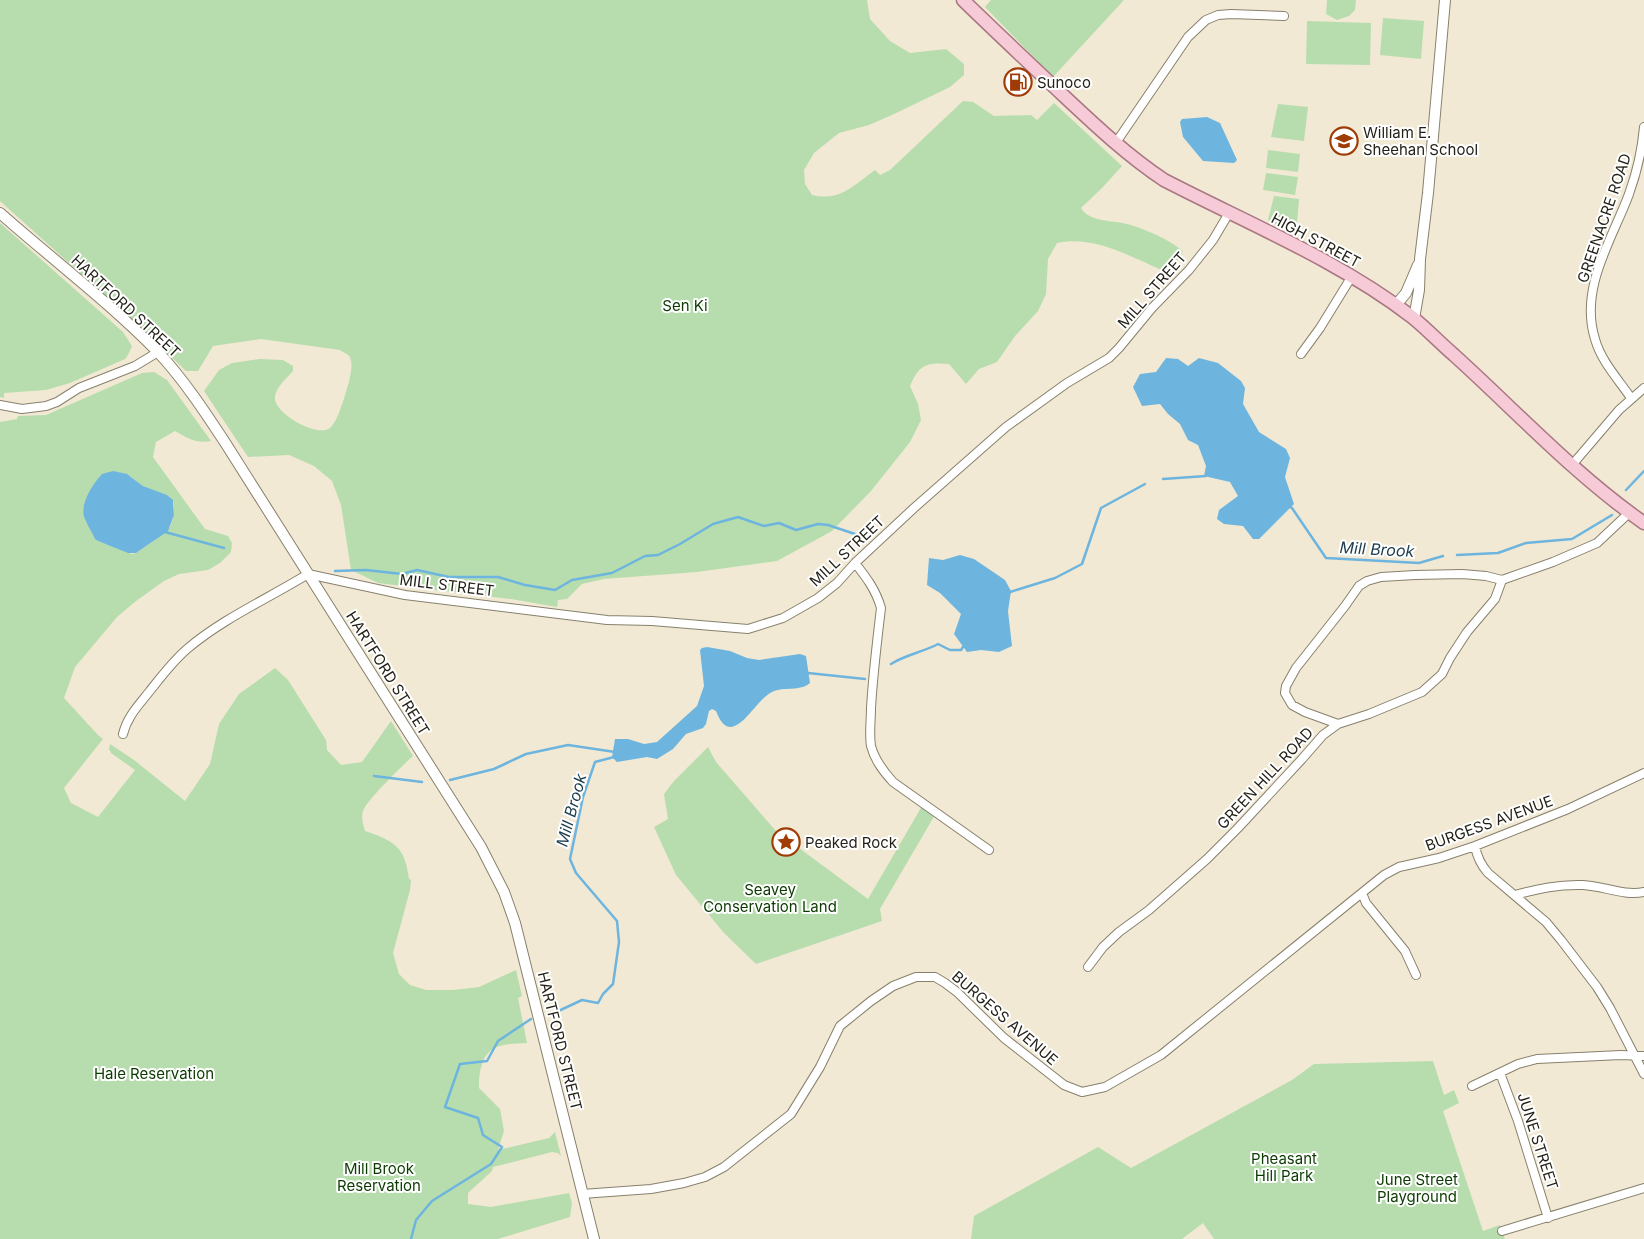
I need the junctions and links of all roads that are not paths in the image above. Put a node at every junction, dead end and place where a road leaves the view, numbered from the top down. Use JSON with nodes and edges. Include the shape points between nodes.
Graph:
{"nodes":[{"id":1,"x":964,"y":0,"type":"edge"},
{"id":2,"x":1445,"y":0,"type":"edge"},
{"id":3,"x":1284,"y":16,"type":"dead end"},
{"id":4,"x":1644,"y":127,"type":"edge"},
{"id":5,"x":1116,"y":144,"type":"junction"},
{"id":6,"x":0,"y":213,"type":"edge"},
{"id":7,"x":1229,"y":213,"type":"junction"},
{"id":8,"x":1420,"y":259,"type":"junction"},
{"id":9,"x":1352,"y":276,"type":"junction"},
{"id":10,"x":1396,"y":306,"type":"junction"},
{"id":11,"x":1414,"y":319,"type":"junction"},
{"id":12,"x":158,"y":352,"type":"junction"},
{"id":13,"x":1301,"y":354,"type":"dead end"},
{"id":14,"x":1644,"y":388,"type":"edge"},
{"id":15,"x":1631,"y":398,"type":"junction"},
{"id":16,"x":0,"y":405,"type":"edge"},
{"id":17,"x":1572,"y":465,"type":"junction"},
{"id":18,"x":1629,"y":513,"type":"junction"},
{"id":19,"x":1644,"y":523,"type":"edge"},
{"id":20,"x":855,"y":563,"type":"junction"},
{"id":21,"x":308,"y":574,"type":"junction"},
{"id":22,"x":1502,"y":580,"type":"junction"},
{"id":23,"x":1338,"y":724,"type":"junction"},
{"id":24,"x":123,"y":734,"type":"dead end"},
{"id":25,"x":1644,"y":773,"type":"edge"},
{"id":26,"x":1475,"y":846,"type":"junction"},
{"id":27,"x":988,"y":850,"type":"dead end"},
{"id":28,"x":1644,"y":892,"type":"edge"},
{"id":29,"x":1362,"y":893,"type":"junction"},
{"id":30,"x":1515,"y":895,"type":"junction"},
{"id":31,"x":1088,"y":967,"type":"dead end"},
{"id":32,"x":1416,"y":975,"type":"dead end"},
{"id":33,"x":1644,"y":1056,"type":"edge"},
{"id":34,"x":1634,"y":1057,"type":"junction"},
{"id":35,"x":1500,"y":1074,"type":"junction"},
{"id":36,"x":1644,"y":1074,"type":"edge"},
{"id":37,"x":1472,"y":1086,"type":"dead end"},
{"id":38,"x":1644,"y":1188,"type":"edge"},
{"id":39,"x":582,"y":1194,"type":"junction"},
{"id":40,"x":1548,"y":1218,"type":"junction"},
{"id":41,"x":1502,"y":1232,"type":"dead end"},
{"id":42,"x":594,"y":1239,"type":"edge"}],
"edges":[{"from":1,"to":5,"type":"main road","name":"HIGH STREET"},
{"from":2,"to":8,"type":"street"},
{"from":3,"to":5,"type":"street","via":[[1231,14],[1206,20],[1188,37]]},
{"from":4,"to":15,"type":"street","name":"GREENACRE ROAD","via":[[1639,164],[1595,278],[1590,310],[1598,350]]},
{"from":5,"to":7,"type":"main road","name":"HIGH STREET","via":[[1164,180]]},
{"from":6,"to":12,"type":"street","name":"HARTFORD STREET","via":[[87,286]]},
{"from":7,"to":9,"type":"main road","name":"HIGH STREET"},
{"from":7,"to":20,"type":"street","name":"MILL STREET","via":[[1189,270],[1152,308],[1120,348],[1006,427]]},
{"from":8,"to":10,"type":"street","via":[[1406,293]]},
{"from":8,"to":11,"type":"street","via":[[1418,306]]},
{"from":9,"to":10,"type":"main road","name":"HIGH STREET"},
{"from":9,"to":13,"type":"street"},
{"from":10,"to":11,"type":"main road","name":"HIGH STREET"},
{"from":11,"to":17,"type":"main road","name":"HIGH STREET"},
{"from":12,"to":16,"type":"street","via":[[135,366],[79,388],[46,406],[22,410]]},
{"from":12,"to":21,"type":"street","name":"HARTFORD STREET","via":[[201,407]]},
{"from":14,"to":15,"type":"street"},
{"from":15,"to":17,"type":"street"},
{"from":17,"to":18,"type":"main road","name":"HIGH STREET"},
{"from":18,"to":19,"type":"main road","name":"HIGH STREET"},
{"from":18,"to":22,"type":"street","via":[[1597,543]]},
{"from":20,"to":21,"type":"street","name":"MILL STREET","via":[[818,598],[783,618],[748,629],[607,620],[405,595]]},
{"from":20,"to":27,"type":"street","via":[[878,596],[881,608],[870,729],[878,761],[894,782]]},
{"from":21,"to":24,"type":"street","via":[[188,648],[132,713]]},
{"from":21,"to":39,"type":"street","name":"HARTFORD STREET","via":[[481,847],[504,892],[525,961]]},
{"from":22,"to":23,"type":"street","name":"GREEN HILL ROAD","via":[[1495,599],[1467,632],[1442,674],[1422,692]]},
{"from":22,"to":23,"type":"street","via":[[1462,574],[1415,575],[1381,577],[1359,586],[1296,668],[1286,686],[1285,693],[1292,705]]},
{"from":23,"to":31,"type":"street","name":"GREEN HILL ROAD","via":[[1322,735],[1207,858],[1119,932]]},
{"from":25,"to":26,"type":"street","name":"BURGESS AVENUE","via":[[1568,809]]},
{"from":26,"to":29,"type":"street","name":"BURGESS AVENUE","via":[[1399,868],[1384,875]]},
{"from":26,"to":30,"type":"street","via":[[1482,866]]},
{"from":28,"to":30,"type":"street","via":[[1633,894],[1585,885],[1564,885]]},
{"from":29,"to":32,"type":"street","via":[[1366,903],[1405,951]]},
{"from":29,"to":39,"type":"street","name":"BURGESS AVENUE","via":[[1161,1055],[1105,1087],[1082,1092],[1064,1085],[1004,1038],[945,983],[935,977],[916,977],[893,986],[840,1026],[791,1114],[724,1167],[684,1183]]},
{"from":30,"to":34,"type":"street","via":[[1546,922],[1597,987]]},
{"from":33,"to":34,"type":"street"},
{"from":34,"to":35,"type":"street","via":[[1537,1059]]},
{"from":34,"to":36,"type":"street"},
{"from":35,"to":37,"type":"street"},
{"from":35,"to":40,"type":"street","name":"JUNE STREET"},
{"from":38,"to":40,"type":"street"},
{"from":39,"to":42,"type":"street","name":"HARTFORD STREET"},
{"from":40,"to":41,"type":"street"}]}
